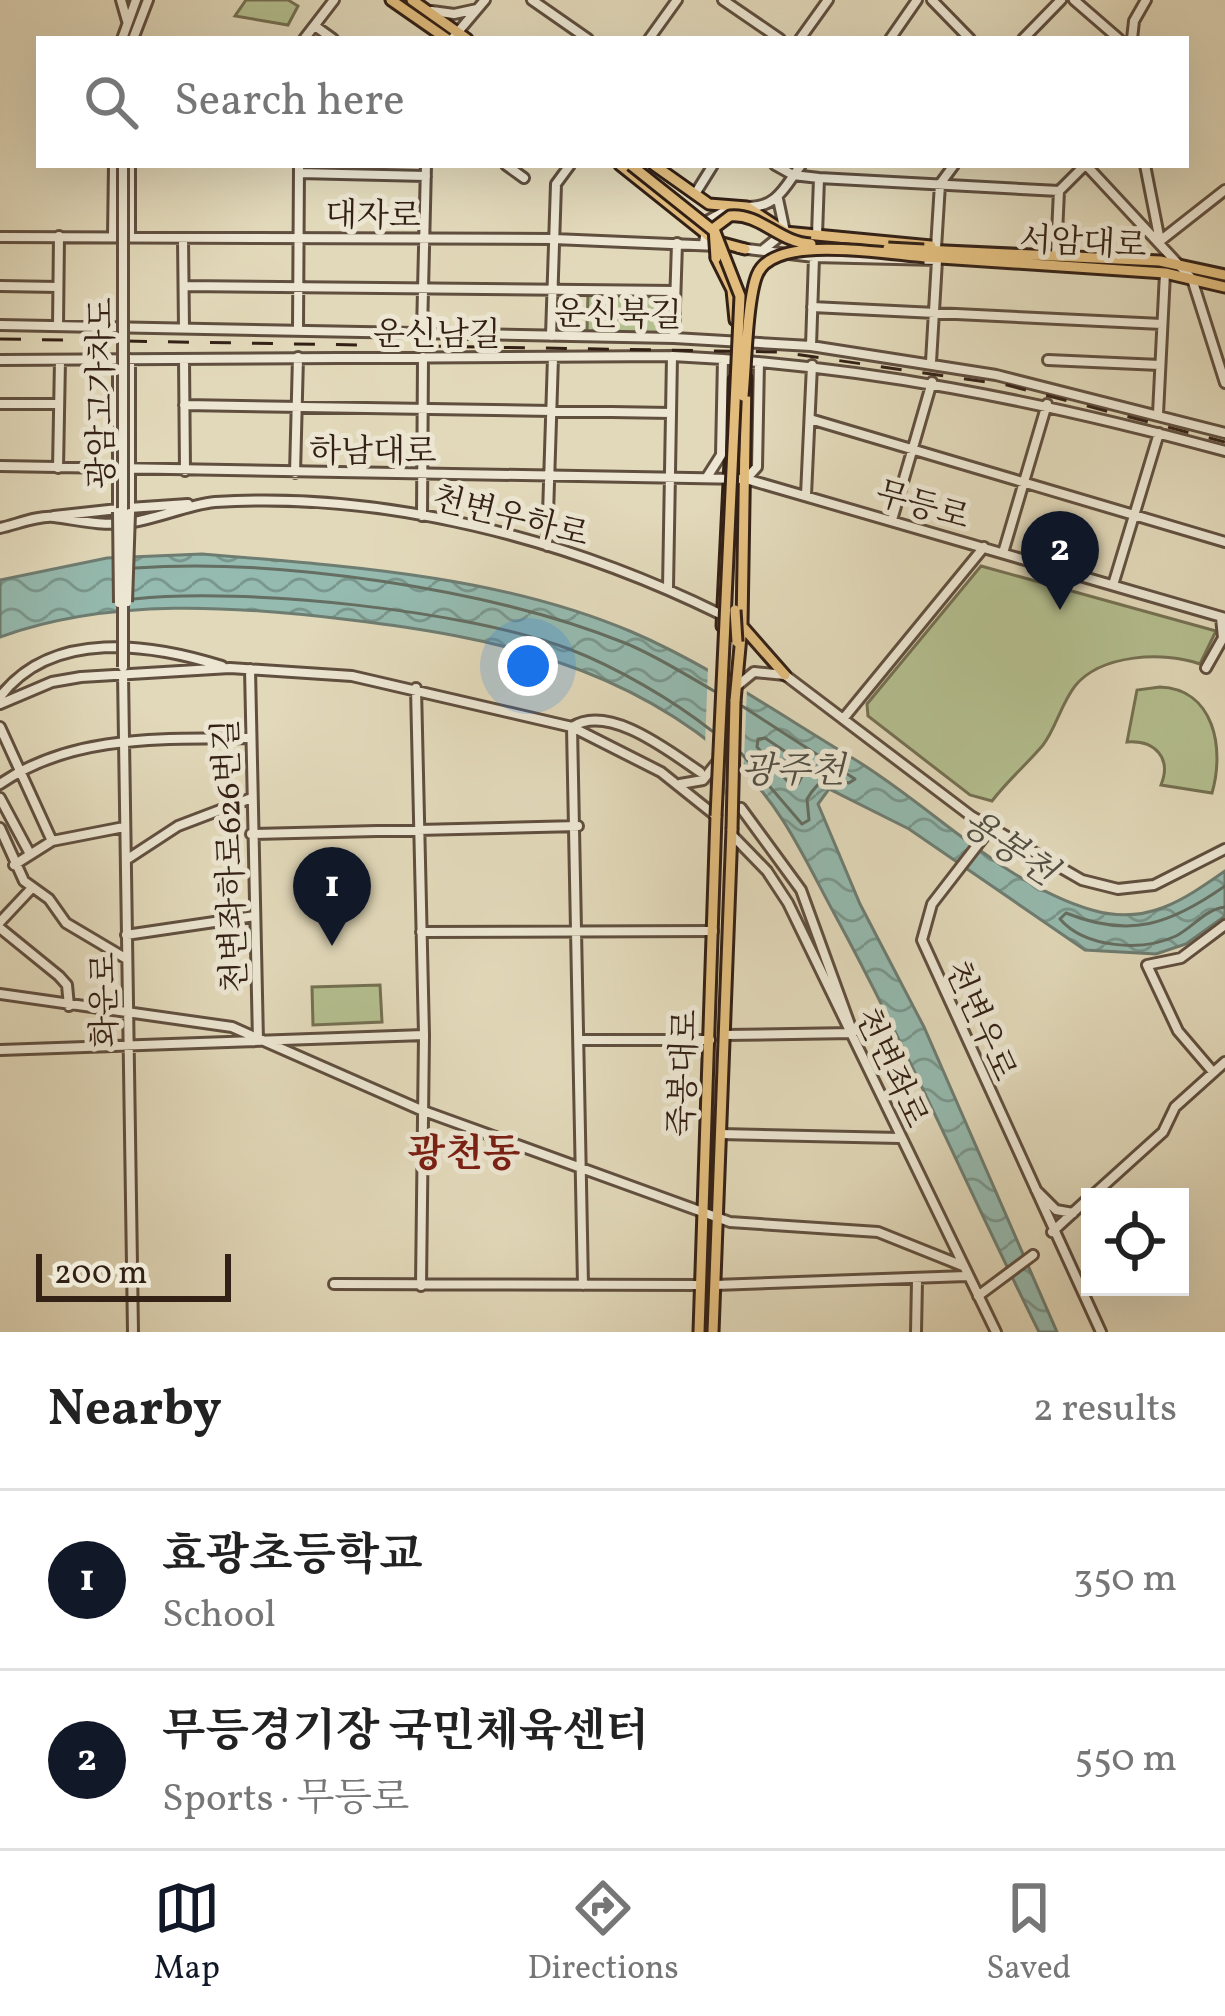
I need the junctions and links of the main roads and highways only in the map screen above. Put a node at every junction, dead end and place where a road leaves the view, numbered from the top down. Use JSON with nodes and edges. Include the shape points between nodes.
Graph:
{"nodes":[{"id":1,"x":391,"y":0,"type":"edge"},
{"id":2,"x":412,"y":0,"type":"edge"},
{"id":3,"x":454,"y":36,"type":"edge"},
{"id":4,"x":455,"y":36,"type":"edge"},
{"id":5,"x":624,"y":168,"type":"edge"},
{"id":6,"x":635,"y":168,"type":"edge"},
{"id":7,"x":646,"y":168,"type":"edge"},
{"id":8,"x":658,"y":168,"type":"edge"},
{"id":9,"x":745,"y":249,"type":"road end"},
{"id":10,"x":930,"y":254,"type":"junction"},
{"id":11,"x":1225,"y":275,"type":"edge"},
{"id":12,"x":1225,"y":287,"type":"edge"},
{"id":13,"x":743,"y":335,"type":"junction"},
{"id":14,"x":740,"y":378,"type":"junction"},
{"id":15,"x":742,"y":626,"type":"junction"},
{"id":16,"x":723,"y":631,"type":"junction"},
{"id":17,"x":737,"y":642,"type":"junction"},
{"id":18,"x":785,"y":675,"type":"road end"},
{"id":19,"x":699,"y":1332,"type":"edge"},
{"id":20,"x":713,"y":1332,"type":"edge"}],
"edges":[{"from":1,"to":3,"type":"main road"},
{"from":2,"to":4,"type":"main road"},
{"from":5,"to":9,"type":"main road","via":[[715,241]]},
{"from":6,"to":13,"type":"main road","bridge":true,"via":[[720,240],[737,280]]},
{"from":7,"to":13,"type":"main road","bridge":true,"via":[[726,238],[744,283]]},
{"from":8,"to":10,"type":"main road","via":[[709,204],[747,207],[785,232]]},
{"from":10,"to":11,"type":"main road","name":"서암대로","via":[[1176,263]]},
{"from":10,"to":12,"type":"main road","name":"서암대로","via":[[1165,273]]},
{"from":10,"to":13,"type":"main road","bridge":true,"via":[[774,255],[755,279]]},
{"from":10,"to":13,"type":"main road","bridge":true,"via":[[796,244],[730,215],[711,243]]},
{"from":13,"to":14,"type":"main road","bridge":true},
{"from":14,"to":15,"type":"main road"},
{"from":14,"to":16,"type":"main road","bridge":true},
{"from":14,"to":16,"type":"main road","bridge":true,"via":[[725,478]]},
{"from":14,"to":17,"type":"main road","bridge":true},
{"from":15,"to":17,"type":"main road"},
{"from":15,"to":18,"type":"main road"},
{"from":16,"to":19,"type":"main road","name":"죽봉대로","bridge":true},
{"from":17,"to":20,"type":"main road","name":"죽봉대로","bridge":true}]}
